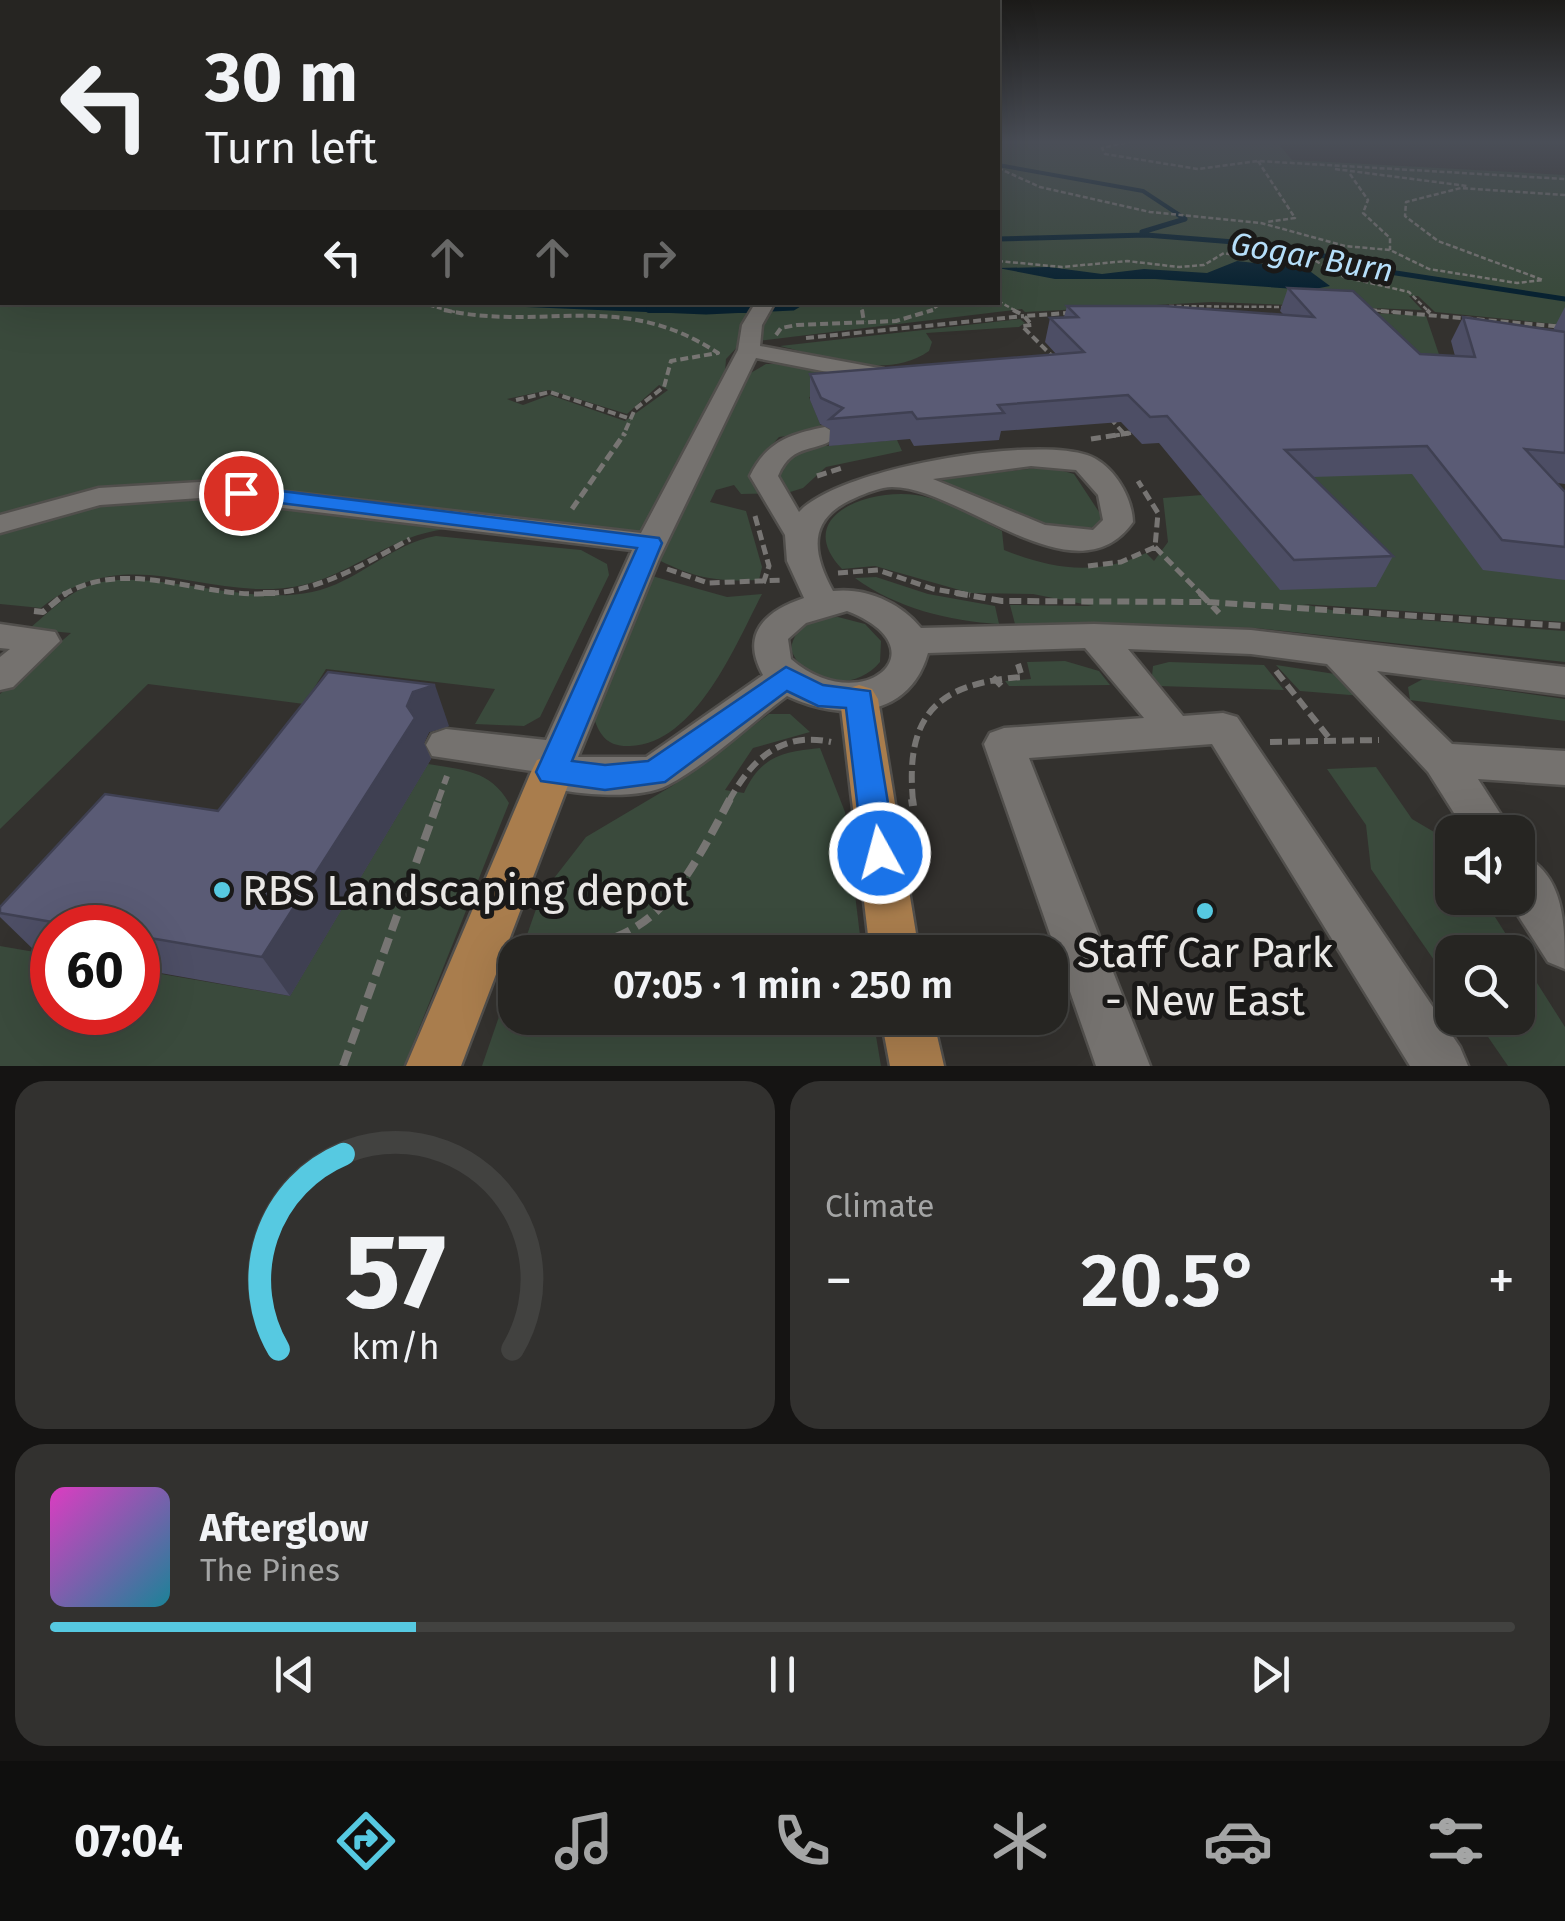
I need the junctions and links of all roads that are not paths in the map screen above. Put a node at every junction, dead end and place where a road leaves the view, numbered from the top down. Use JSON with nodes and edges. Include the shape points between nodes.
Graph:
{"nodes":[{"id":1,"x":756,"y":326,"type":"edge"},
{"id":2,"x":908,"y":374,"type":"edge"},
{"id":3,"x":825,"y":436,"type":"dead end"},
{"id":4,"x":893,"y":479,"type":"junction"},
{"id":5,"x":0,"y":524,"type":"edge"},
{"id":6,"x":800,"y":534,"type":"junction"},
{"id":7,"x":647,"y":551,"type":"junction"},
{"id":8,"x":816,"y":588,"type":"junction"},
{"id":9,"x":0,"y":636,"type":"edge"},
{"id":10,"x":1094,"y":636,"type":"junction"},
{"id":11,"x":911,"y":641,"type":"junction"},
{"id":12,"x":1337,"y":652,"type":"junction"},
{"id":13,"x":786,"y":677,"type":"junction"},
{"id":14,"x":0,"y":678,"type":"edge"},
{"id":15,"x":1565,"y":681,"type":"edge"},
{"id":16,"x":860,"y":699,"type":"junction"},
{"id":17,"x":1172,"y":730,"type":"junction"},
{"id":18,"x":1434,"y":750,"type":"junction"},
{"id":19,"x":447,"y":761,"type":"road end"},
{"id":20,"x":555,"y":765,"type":"junction"},
{"id":21,"x":1565,"y":768,"type":"edge"},
{"id":22,"x":1478,"y":815,"type":"edge"},
{"id":23,"x":1535,"y":900,"type":"edge"},
{"id":24,"x":893,"y":935,"type":"edge"},
{"id":25,"x":1565,"y":945,"type":"edge"},
{"id":26,"x":911,"y":1035,"type":"edge"},
{"id":27,"x":434,"y":1066,"type":"edge"},
{"id":28,"x":917,"y":1066,"type":"edge"},
{"id":29,"x":1123,"y":1066,"type":"edge"},
{"id":30,"x":1441,"y":1066,"type":"edge"}],
"edges":[{"from":1,"to":2,"type":"street","via":[[856,374]]},
{"from":1,"to":7,"type":"street"},
{"from":3,"to":6,"type":"street","via":[[779,450],[764,476]]},
{"from":4,"to":4,"type":"street","via":[[1070,458],[1094,470],[1113,498],[1118,522],[1098,538],[1050,537],[946,491]]},
{"from":4,"to":6,"type":"street","via":[[837,494]]},
{"from":5,"to":7,"type":"street","via":[[99,497],[172,489],[456,520]]},
{"from":6,"to":8,"type":"street"},
{"from":7,"to":20,"type":"street"},
{"from":8,"to":11,"type":"street","via":[[870,605],[902,626]]},
{"from":8,"to":13,"type":"street","via":[[777,628],[772,652]]},
{"from":9,"to":14,"type":"street","via":[[44,641]]},
{"from":10,"to":11,"type":"street"},
{"from":10,"to":12,"type":"street"},
{"from":10,"to":17,"type":"street"},
{"from":11,"to":16,"type":"street","via":[[908,670],[897,683]]},
{"from":12,"to":15,"type":"street"},
{"from":12,"to":18,"type":"street"},
{"from":13,"to":16,"type":"street","via":[[818,696]]},
{"from":13,"to":20,"type":"street","via":[[654,773],[605,778]]},
{"from":16,"to":24,"type":"main road"},
{"from":17,"to":29,"type":"street","via":[[1004,744]]},
{"from":17,"to":30,"type":"street","via":[[1222,728]]},
{"from":18,"to":21,"type":"street"},
{"from":18,"to":22,"type":"street"},
{"from":19,"to":20,"type":"street"},
{"from":20,"to":27,"type":"main road"},
{"from":23,"to":25,"type":"street"},
{"from":26,"to":28,"type":"main road"}]}
